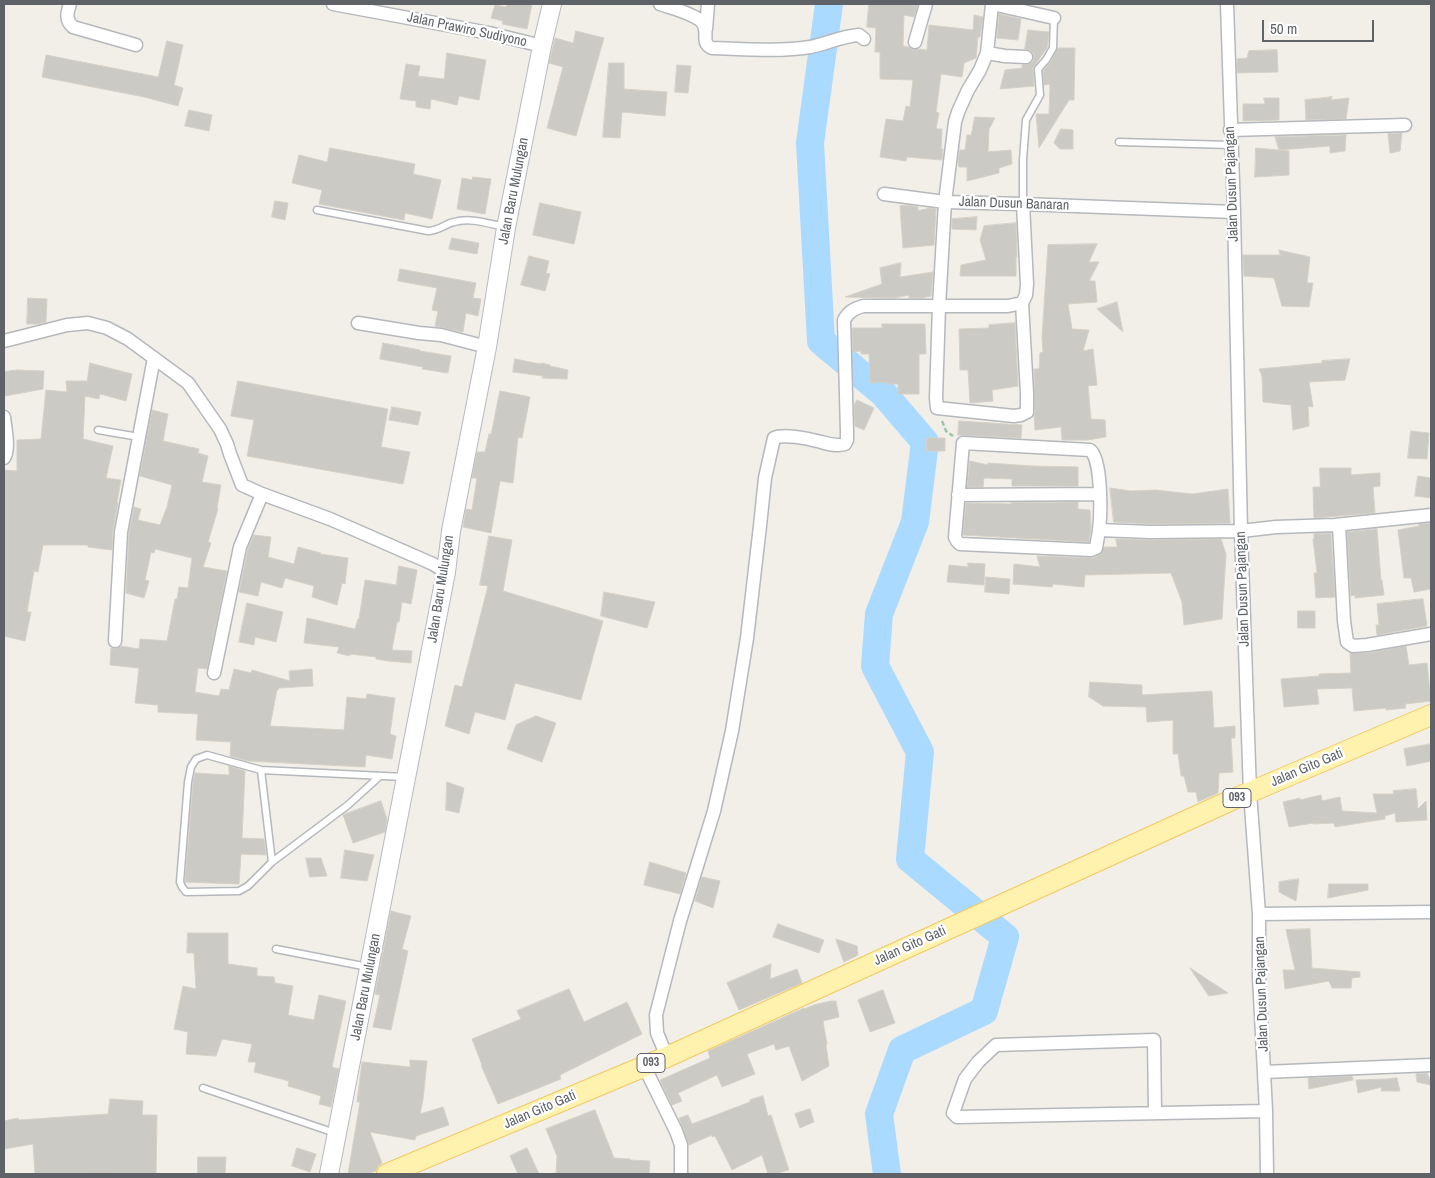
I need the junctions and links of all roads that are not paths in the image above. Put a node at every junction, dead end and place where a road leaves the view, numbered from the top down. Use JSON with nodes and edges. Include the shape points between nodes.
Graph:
{"nodes":[{"id":1,"x":70,"y":4,"type":"edge"},
{"id":2,"x":333,"y":4,"type":"edge"},
{"id":3,"x":552,"y":4,"type":"edge"},
{"id":4,"x":660,"y":4,"type":"edge"},
{"id":5,"x":708,"y":4,"type":"edge"},
{"id":6,"x":926,"y":4,"type":"edge"},
{"id":7,"x":991,"y":4,"type":"edge"},
{"id":8,"x":1227,"y":4,"type":"edge"},
{"id":9,"x":1054,"y":18,"type":"joint"},
{"id":10,"x":706,"y":29,"type":"junction"},
{"id":11,"x":864,"y":39,"type":"dead end"},
{"id":12,"x":915,"y":42,"type":"dead end"},
{"id":13,"x":136,"y":45,"type":"dead end"},
{"id":14,"x":542,"y":46,"type":"junction"},
{"id":15,"x":987,"y":53,"type":"junction"},
{"id":16,"x":1026,"y":57,"type":"dead end"},
{"id":17,"x":1405,"y":125,"type":"dead end"},
{"id":18,"x":1230,"y":130,"type":"junction"},
{"id":19,"x":1119,"y":142,"type":"dead end"},
{"id":20,"x":1231,"y":145,"type":"junction"},
{"id":21,"x":884,"y":194,"type":"dead end"},
{"id":22,"x":945,"y":202,"type":"junction"},
{"id":23,"x":1023,"y":204,"type":"junction"},
{"id":24,"x":318,"y":210,"type":"dead end"},
{"id":25,"x":1234,"y":212,"type":"junction"},
{"id":26,"x":506,"y":228,"type":"junction"},
{"id":27,"x":1022,"y":303,"type":"junction"},
{"id":28,"x":939,"y":306,"type":"junction"},
{"id":29,"x":358,"y":323,"type":"dead end"},
{"id":30,"x":4,"y":341,"type":"edge"},
{"id":31,"x":488,"y":347,"type":"junction"},
{"id":32,"x":154,"y":358,"type":"junction"},
{"id":33,"x":4,"y":417,"type":"edge"},
{"id":34,"x":98,"y":430,"type":"dead end"},
{"id":35,"x":139,"y":437,"type":"junction"},
{"id":36,"x":4,"y":458,"type":"edge"},
{"id":37,"x":262,"y":494,"type":"junction"},
{"id":38,"x":958,"y":494,"type":"junction"},
{"id":39,"x":1100,"y":494,"type":"junction"},
{"id":40,"x":1431,"y":514,"type":"edge"},
{"id":41,"x":1339,"y":525,"type":"junction"},
{"id":42,"x":1099,"y":530,"type":"junction"},
{"id":43,"x":1241,"y":531,"type":"junction"},
{"id":44,"x":446,"y":572,"type":"junction"},
{"id":45,"x":1431,"y":634,"type":"edge"},
{"id":46,"x":115,"y":641,"type":"dead end"},
{"id":47,"x":214,"y":673,"type":"dead end"},
{"id":48,"x":1431,"y":715,"type":"edge"},
{"id":49,"x":261,"y":770,"type":"junction"},
{"id":50,"x":380,"y":776,"type":"junction"},
{"id":51,"x":407,"y":778,"type":"junction"},
{"id":52,"x":1250,"y":793,"type":"junction"},
{"id":53,"x":272,"y":862,"type":"junction"},
{"id":54,"x":1429,"y":912,"type":"dead end"},
{"id":55,"x":1260,"y":914,"type":"junction"},
{"id":56,"x":276,"y":949,"type":"dead end"},
{"id":57,"x":370,"y":968,"type":"junction"},
{"id":58,"x":666,"y":1057,"type":"junction"},
{"id":59,"x":644,"y":1066,"type":"junction"},
{"id":60,"x":1431,"y":1066,"type":"edge"},
{"id":61,"x":1264,"y":1072,"type":"junction"},
{"id":62,"x":203,"y":1088,"type":"dead end"},
{"id":63,"x":1266,"y":1111,"type":"junction"},
{"id":64,"x":1155,"y":1114,"type":"junction"},
{"id":65,"x":337,"y":1134,"type":"junction"},
{"id":66,"x":329,"y":1174,"type":"edge"},
{"id":67,"x":387,"y":1174,"type":"edge"},
{"id":68,"x":682,"y":1174,"type":"edge"},
{"id":69,"x":1267,"y":1174,"type":"edge"}],
"edges":[{"from":1,"to":13,"type":"street","via":[[67,20],[73,27]]},
{"from":2,"to":14,"type":"street","name":"Jalan Prawiro Sudiyono"},
{"from":3,"to":14,"type":"main road","name":"Jalan Baru Mulungan"},
{"from":4,"to":10,"type":"street","via":[[702,21]]},
{"from":5,"to":10,"type":"street"},
{"from":6,"to":12,"type":"street"},
{"from":7,"to":9,"type":"street","name":"Jalan Dusun Banaran"},
{"from":7,"to":15,"type":"street","name":"Jalan Dusun Banaran"},
{"from":8,"to":18,"type":"street","name":"Jalan Dusun Pajangan"},
{"from":9,"to":23,"type":"lane","via":[[1053,48],[1038,69],[1040,95],[1026,120]]},
{"from":10,"to":11,"type":"street","via":[[705,43],[712,48],[787,49],[810,47],[859,34]]},
{"from":14,"to":26,"type":"main road","name":"Jalan Baru Mulungan"},
{"from":15,"to":16,"type":"street"},
{"from":15,"to":22,"type":"street","name":"Jalan Dusun Banaran","via":[[955,122]]},
{"from":17,"to":18,"type":"street"},
{"from":18,"to":20,"type":"street","name":"Jalan Dusun Pajangan"},
{"from":19,"to":20,"type":"lane"},
{"from":20,"to":25,"type":"street","name":"Jalan Dusun Pajangan"},
{"from":21,"to":22,"type":"street"},
{"from":22,"to":23,"type":"street","name":"Jalan Dusun Banaran"},
{"from":22,"to":28,"type":"street"},
{"from":23,"to":25,"type":"street","name":"Jalan Dusun Banaran"},
{"from":23,"to":27,"type":"street","via":[[1027,284]]},
{"from":24,"to":26,"type":"lane","via":[[428,231],[462,220]]},
{"from":25,"to":43,"type":"street","name":"Jalan Dusun Pajangan"},
{"from":26,"to":31,"type":"main road","name":"Jalan Baru Mulungan"},
{"from":27,"to":28,"type":"street"},
{"from":27,"to":28,"type":"street","via":[[1027,412],[1021,416],[937,408]]},
{"from":28,"to":58,"type":"street","via":[[863,306],[848,313],[844,320],[845,444],[838,446],[815,440],[774,438],[765,478],[747,638],[732,731],[714,811],[680,921],[656,1015],[657,1032]]},
{"from":29,"to":31,"type":"street","via":[[441,335]]},
{"from":30,"to":32,"type":"street","via":[[88,323],[128,339]]},
{"from":31,"to":44,"type":"main road","name":"Jalan Baru Mulungan","via":[[451,531]]},
{"from":32,"to":35,"type":"street"},
{"from":32,"to":37,"type":"street","via":[[188,383],[220,429],[242,485]]},
{"from":33,"to":36,"type":"street","via":[[7,454]]},
{"from":34,"to":35,"type":"lane"},
{"from":35,"to":46,"type":"street","via":[[121,532]]},
{"from":37,"to":44,"type":"street","via":[[330,519]]},
{"from":37,"to":47,"type":"street","via":[[240,547]]},
{"from":38,"to":39,"type":"street"},
{"from":38,"to":39,"type":"street","via":[[963,443],[1090,450],[1095,455]]},
{"from":38,"to":42,"type":"street","via":[[955,537],[960,544],[1091,550],[1096,548]]},
{"from":39,"to":42,"type":"street"},
{"from":40,"to":41,"type":"street"},
{"from":41,"to":43,"type":"street"},
{"from":41,"to":45,"type":"street","via":[[1347,642],[1354,646],[1367,645]]},
{"from":42,"to":43,"type":"street"},
{"from":43,"to":52,"type":"street","name":"Jalan Dusun Pajangan"},
{"from":44,"to":51,"type":"main road","name":"Jalan Baru Mulungan"},
{"from":48,"to":52,"type":"main road","name":"Jalan Gito Gati","number":"093"},
{"from":49,"to":50,"type":"lane"},
{"from":49,"to":53,"type":"lane"},
{"from":49,"to":53,"type":"lane","via":[[207,755],[196,759],[188,782],[180,882],[186,892],[239,891]]},
{"from":50,"to":51,"type":"lane"},
{"from":50,"to":53,"type":"lane","via":[[348,805]]},
{"from":51,"to":57,"type":"main road","name":"Jalan Baru Mulungan"},
{"from":52,"to":55,"type":"street","name":"Jalan Dusun Pajangan"},
{"from":52,"to":58,"type":"main road","name":"Jalan Gito Gati","number":"093"},
{"from":54,"to":55,"type":"street"},
{"from":55,"to":61,"type":"street","name":"Jalan Dusun Pajangan","via":[[1259,977]]},
{"from":56,"to":57,"type":"lane"},
{"from":57,"to":65,"type":"main road","name":"Jalan Baru Mulungan"},
{"from":58,"to":59,"type":"main road","name":"Jalan Gito Gati","number":"093"},
{"from":59,"to":67,"type":"main road","name":"Jalan Gito Gati","number":"093"},
{"from":59,"to":68,"type":"street","via":[[681,1145]]},
{"from":60,"to":61,"type":"street"},
{"from":61,"to":63,"type":"street","name":"Jalan Dusun Pajangan"},
{"from":62,"to":65,"type":"lane"},
{"from":63,"to":64,"type":"street"},
{"from":63,"to":69,"type":"street","name":"Jalan Dusun Pajangan"},
{"from":64,"to":64,"type":"street","via":[[957,1117],[953,1114],[965,1079],[996,1045],[1154,1040]]},
{"from":65,"to":66,"type":"main road","name":"Jalan Baru Mulungan"}]}
